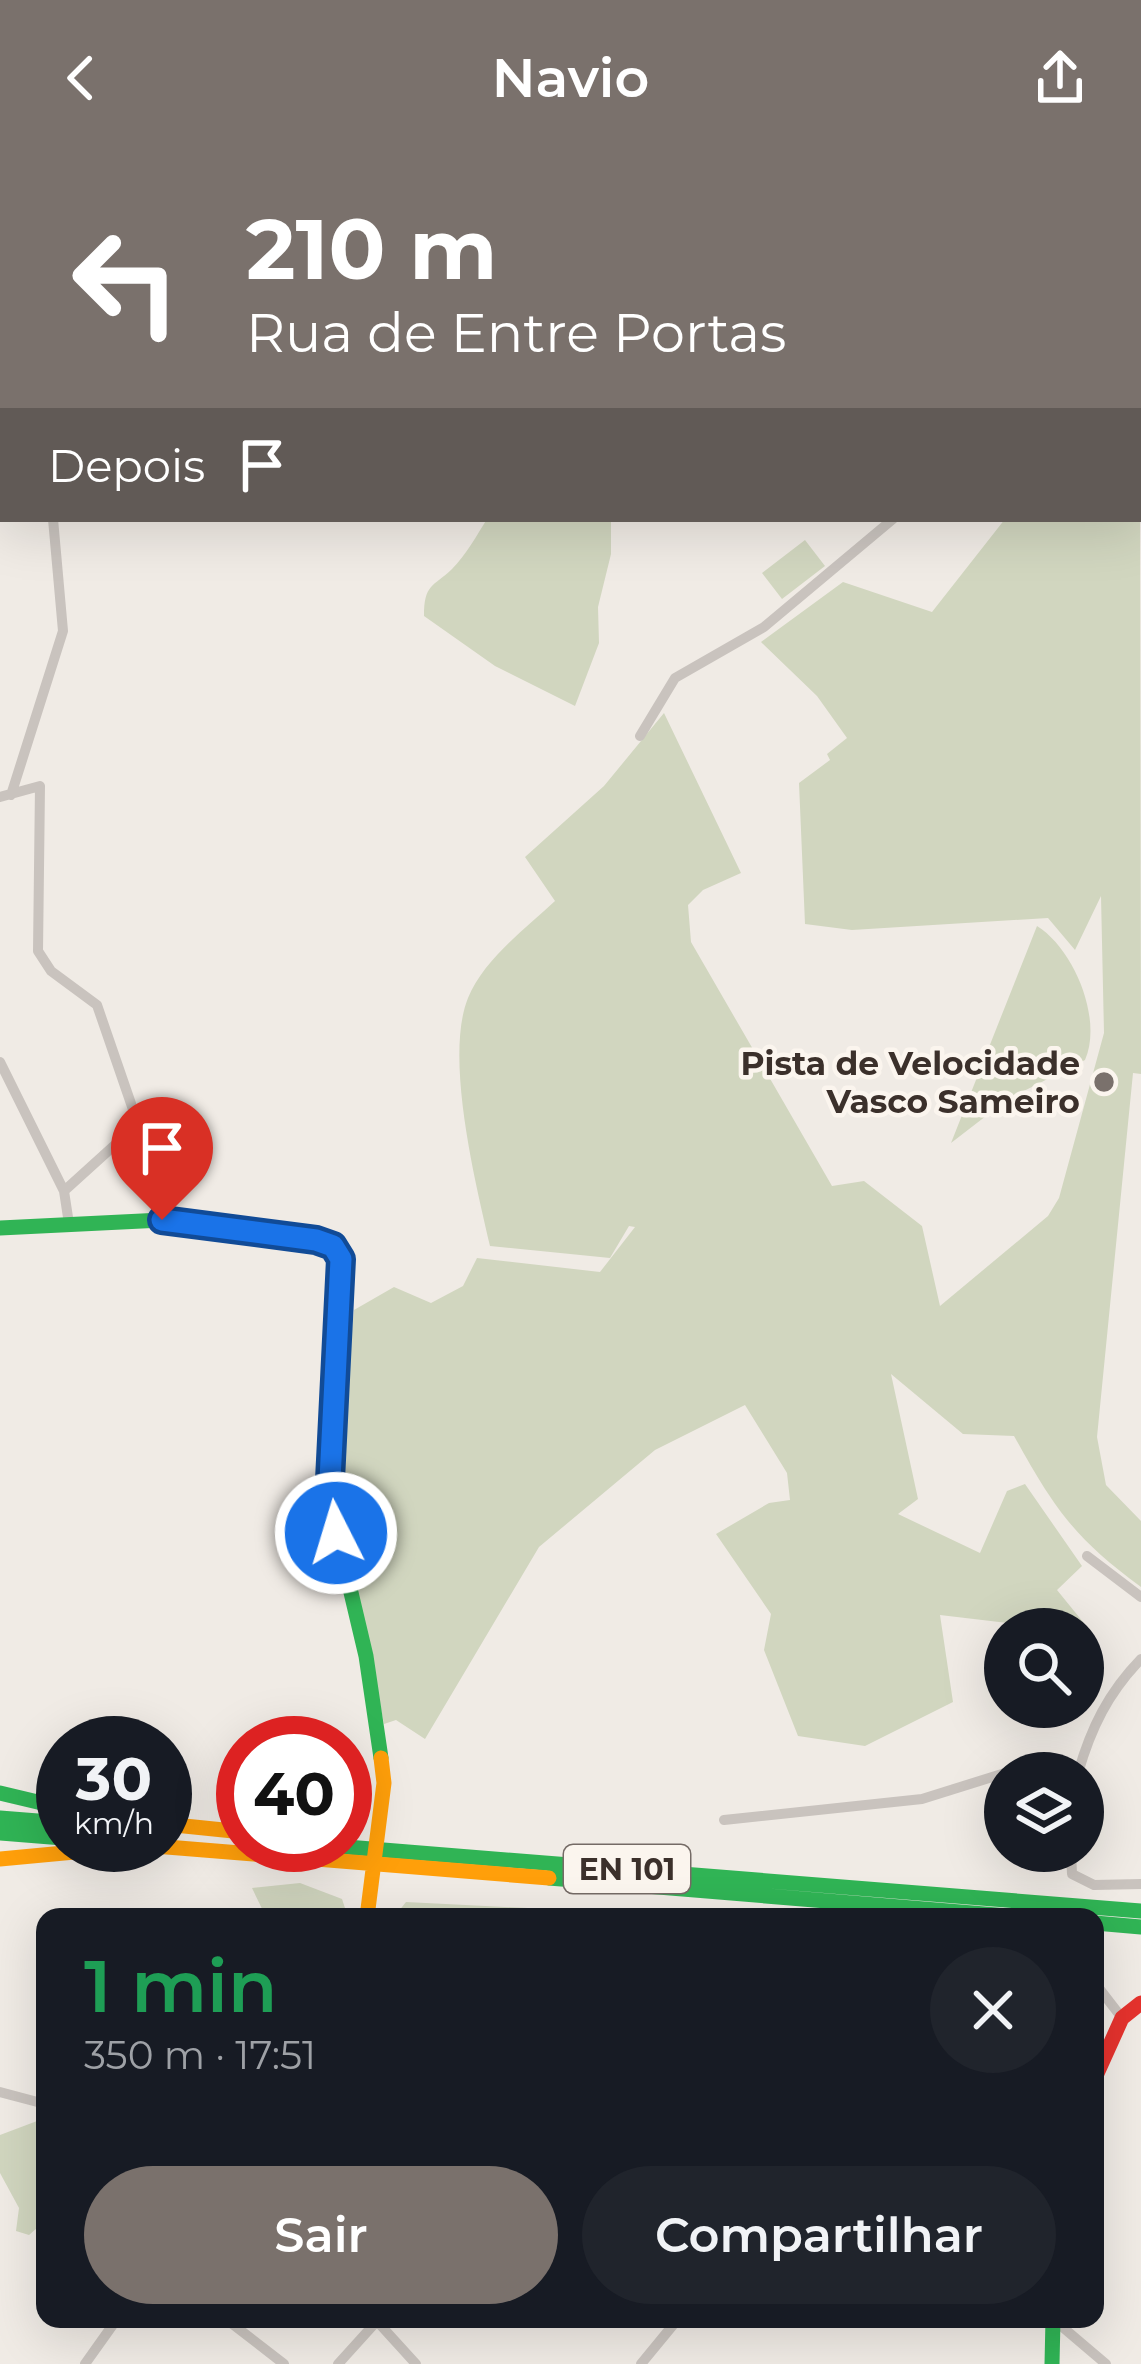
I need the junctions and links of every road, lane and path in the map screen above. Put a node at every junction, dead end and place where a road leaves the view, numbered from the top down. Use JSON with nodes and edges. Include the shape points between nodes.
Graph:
{"nodes":[{"id":1,"x":53,"y":522,"type":"edge"},
{"id":2,"x":889,"y":522,"type":"edge"},
{"id":3,"x":640,"y":736,"type":"dead end"},
{"id":4,"x":5,"y":796,"type":"edge"},
{"id":5,"x":0,"y":1062,"type":"edge"},
{"id":6,"x":64,"y":1191,"type":"junction"},
{"id":7,"x":69,"y":1224,"type":"junction"},
{"id":8,"x":0,"y":1228,"type":"edge"},
{"id":9,"x":1087,"y":1556,"type":"dead end"},
{"id":10,"x":1141,"y":1597,"type":"edge"},
{"id":11,"x":1141,"y":1660,"type":"edge"},
{"id":12,"x":1084,"y":1752,"type":"edge"},
{"id":13,"x":984,"y":1780,"type":"edge"},
{"id":14,"x":0,"y":1793,"type":"edge"},
{"id":15,"x":36,"y":1802,"type":"edge"},
{"id":16,"x":0,"y":1818,"type":"edge"},
{"id":17,"x":724,"y":1820,"type":"dead end"},
{"id":18,"x":36,"y":1821,"type":"edge"},
{"id":19,"x":0,"y":1833,"type":"edge"},
{"id":20,"x":36,"y":1836,"type":"edge"},
{"id":21,"x":372,"y":1849,"type":"edge"},
{"id":22,"x":216,"y":1858,"type":"edge"},
{"id":23,"x":0,"y":1859,"type":"edge"},
{"id":24,"x":372,"y":1864,"type":"edge"},
{"id":25,"x":1072,"y":1872,"type":"edge"},
{"id":26,"x":1141,"y":1884,"type":"edge"},
{"id":27,"x":369,"y":1908,"type":"edge"},
{"id":28,"x":910,"y":1908,"type":"edge"},
{"id":29,"x":1104,"y":1908,"type":"edge"},
{"id":30,"x":1104,"y":1908,"type":"edge"},
{"id":31,"x":1141,"y":1911,"type":"edge"},
{"id":32,"x":1104,"y":1924,"type":"edge"},
{"id":33,"x":1141,"y":1928,"type":"edge"},
{"id":34,"x":1104,"y":1995,"type":"edge"},
{"id":35,"x":1141,"y":2003,"type":"edge"},
{"id":36,"x":1122,"y":2018,"type":"junction"},
{"id":37,"x":1104,"y":2058,"type":"edge"},
{"id":38,"x":0,"y":2092,"type":"edge"},
{"id":39,"x":36,"y":2102,"type":"edge"},
{"id":40,"x":111,"y":2328,"type":"edge"},
{"id":41,"x":238,"y":2328,"type":"edge"},
{"id":42,"x":369,"y":2328,"type":"edge"},
{"id":43,"x":383,"y":2328,"type":"edge"},
{"id":44,"x":671,"y":2328,"type":"edge"},
{"id":45,"x":1053,"y":2328,"type":"edge"},
{"id":46,"x":1064,"y":2328,"type":"edge"},
{"id":47,"x":85,"y":2364,"type":"edge"},
{"id":48,"x":284,"y":2364,"type":"edge"},
{"id":49,"x":338,"y":2364,"type":"edge"},
{"id":50,"x":416,"y":2364,"type":"edge"},
{"id":51,"x":641,"y":2364,"type":"edge"},
{"id":52,"x":1052,"y":2364,"type":"edge"},
{"id":53,"x":1106,"y":2364,"type":"edge"}],
"edges":[{"from":1,"to":4,"type":"street","via":[[63,631]]},
{"from":2,"to":3,"type":"street","via":[[764,627],[675,678]]},
{"from":4,"to":6,"type":"street","via":[[40,786],[38,951],[51,971],[98,1005],[138,1124]]},
{"from":5,"to":6,"type":"street"},
{"from":6,"to":7,"type":"street"},
{"from":7,"to":8,"type":"main road"},
{"from":7,"to":27,"type":"main road","via":[[162,1220],[262,1231],[333,1246],[341,1259],[331,1508],[383,1759]]},
{"from":9,"to":10,"type":"street"},
{"from":11,"to":12,"type":"street","via":[[1112,1690]]},
{"from":13,"to":17,"type":"street","via":[[922,1798]]},
{"from":14,"to":15,"type":"main road"},
{"from":16,"to":18,"type":"main road"},
{"from":19,"to":20,"type":"main road"},
{"from":21,"to":30,"type":"main road","number":"EN 101"},
{"from":22,"to":23,"type":"main road","via":[[96,1850]]},
{"from":24,"to":28,"type":"main road","number":"EN 101"},
{"from":25,"to":26,"type":"street","via":[[1079,1881]]},
{"from":29,"to":31,"type":"main road","number":"EN 101"},
{"from":32,"to":33,"type":"main road"},
{"from":34,"to":36,"type":"street"},
{"from":35,"to":36,"type":"main road"},
{"from":36,"to":37,"type":"main road"},
{"from":38,"to":39,"type":"street"},
{"from":40,"to":47,"type":"street"},
{"from":41,"to":48,"type":"street"},
{"from":42,"to":49,"type":"street"},
{"from":43,"to":50,"type":"street"},
{"from":44,"to":51,"type":"street"},
{"from":45,"to":52,"type":"main road"},
{"from":46,"to":53,"type":"street"}]}
